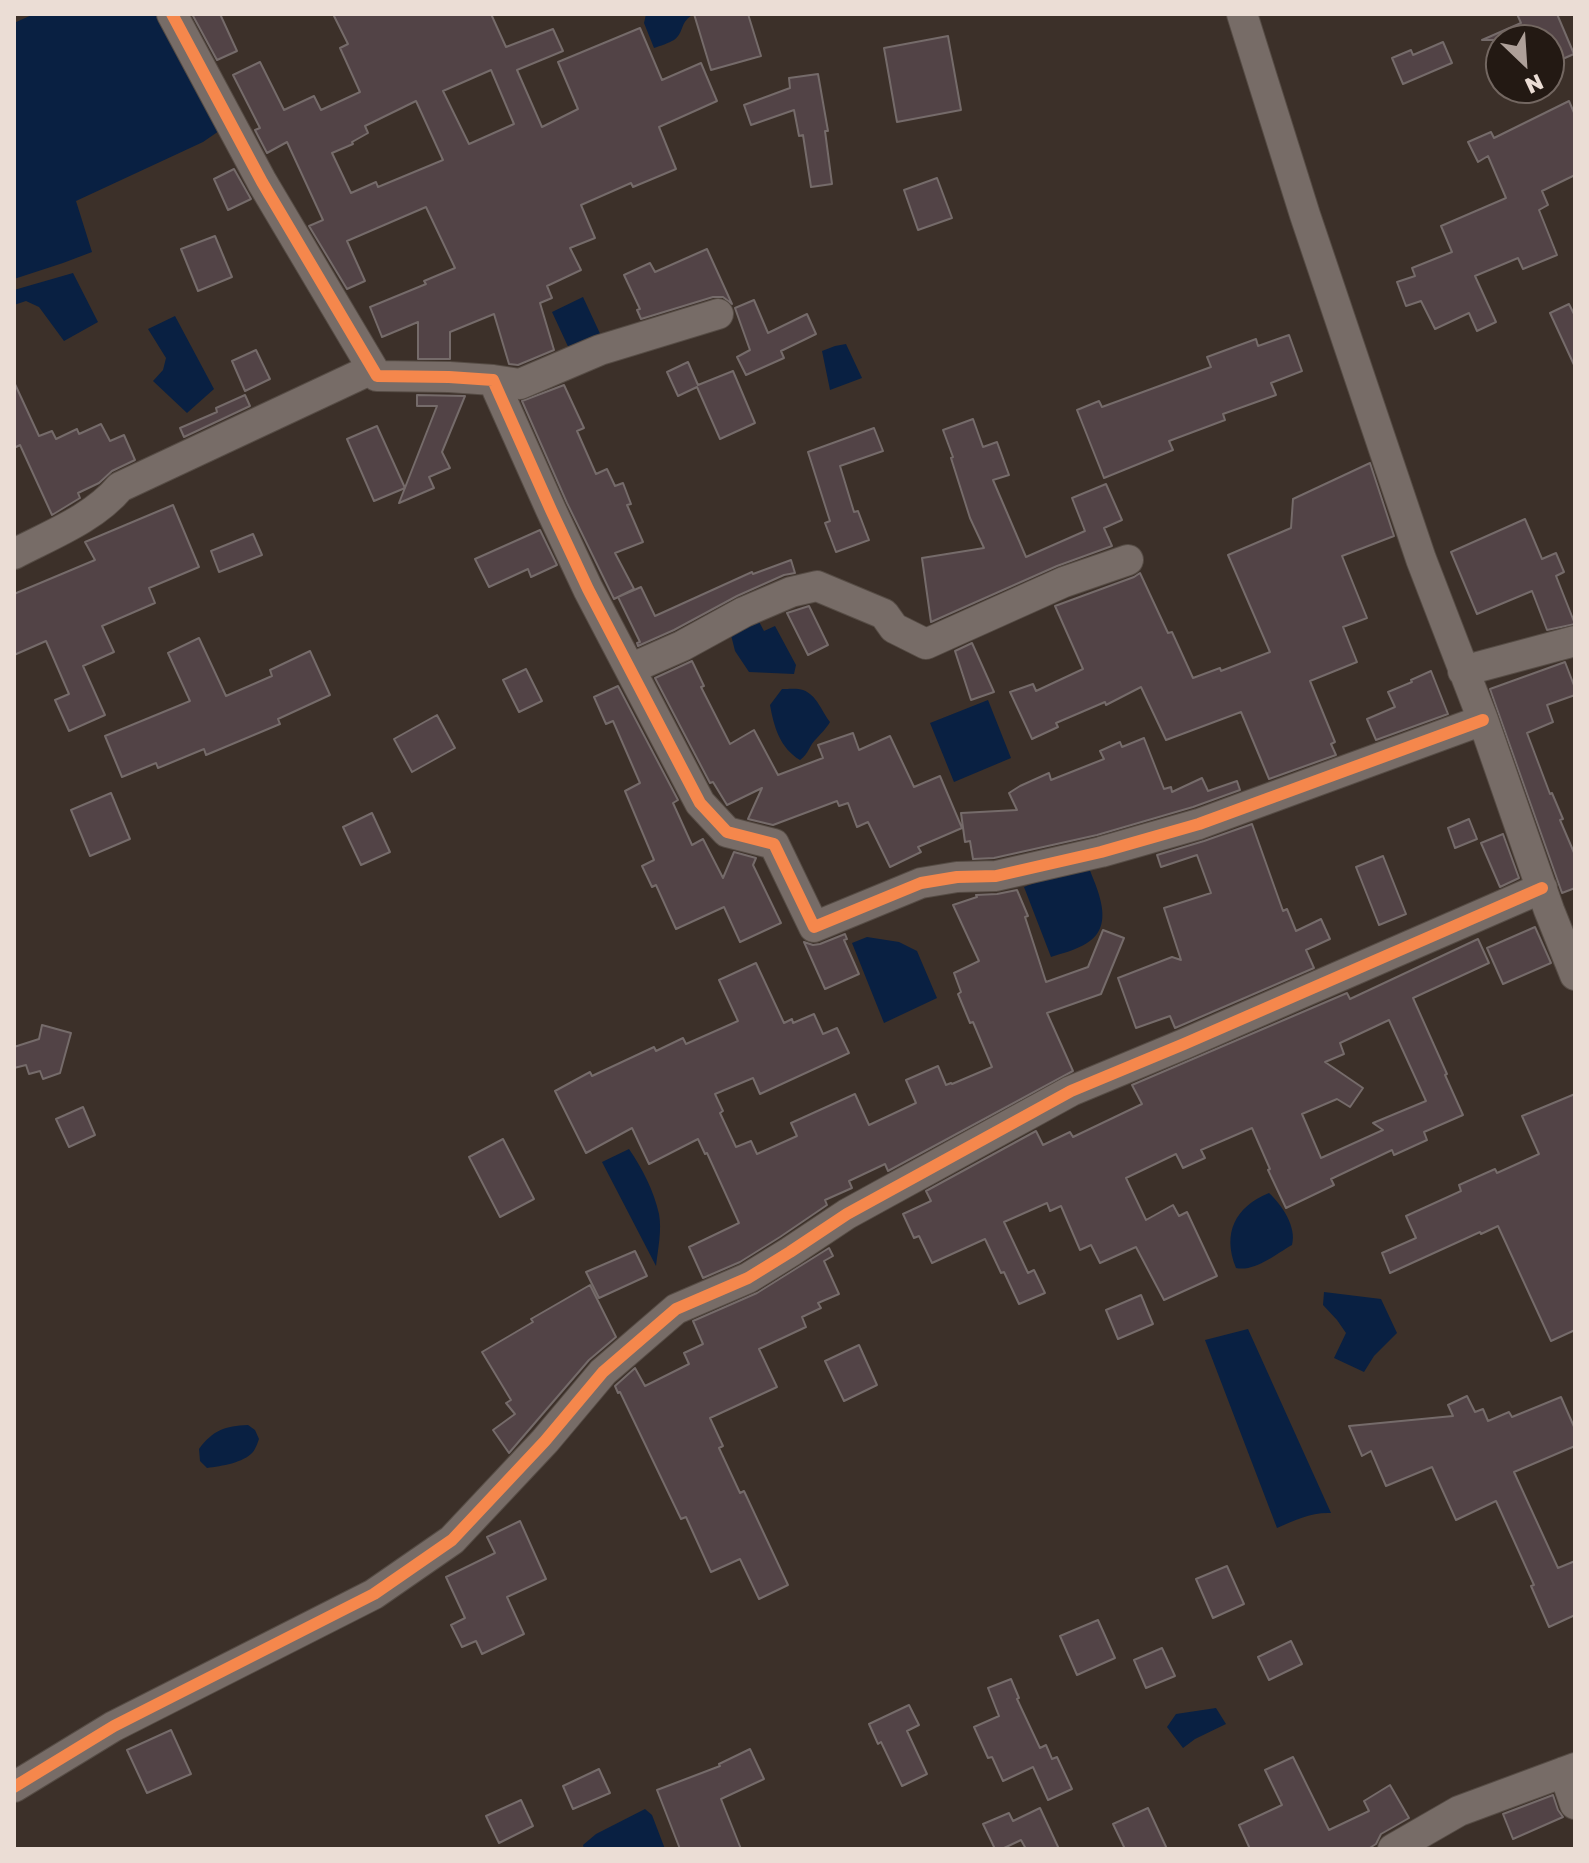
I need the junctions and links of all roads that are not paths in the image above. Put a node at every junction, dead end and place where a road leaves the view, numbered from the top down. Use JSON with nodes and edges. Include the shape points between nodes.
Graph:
{"nodes":[{"id":1,"x":172,"y":14,"type":"edge"},
{"id":2,"x":1242,"y":14,"type":"edge"},
{"id":3,"x":718,"y":314,"type":"dead end"},
{"id":4,"x":372,"y":369,"type":"junction"},
{"id":5,"x":493,"y":380,"type":"junction"},
{"id":6,"x":14,"y":554,"type":"edge"},
{"id":7,"x":1128,"y":560,"type":"dead end"},
{"id":8,"x":1575,"y":641,"type":"edge"},
{"id":9,"x":630,"y":669,"type":"junction"},
{"id":10,"x":1463,"y":671,"type":"junction"},
{"id":11,"x":1483,"y":720,"type":"junction"},
{"id":12,"x":1555,"y":898,"type":"edge"},
{"id":13,"x":1575,"y":975,"type":"edge"},
{"id":14,"x":1570,"y":1770,"type":"edge"},
{"id":15,"x":14,"y":1787,"type":"edge"},
{"id":16,"x":1575,"y":1804,"type":"edge"},
{"id":17,"x":1393,"y":1849,"type":"edge"}],
"edges":[{"from":1,"to":4,"type":"street","via":[[262,182]]},
{"from":2,"to":10,"type":"street","via":[[1310,230]]},
{"from":3,"to":5,"type":"street","via":[[600,350],[520,384]]},
{"from":4,"to":5,"type":"street","via":[[377,376]]},
{"from":4,"to":6,"type":"street","via":[[120,487],[80,520]]},
{"from":5,"to":9,"type":"street"},
{"from":7,"to":9,"type":"street","via":[[1064,582],[926,644],[894,628],[884,614],[817,586],[744,612]]},
{"from":8,"to":10,"type":"street"},
{"from":9,"to":11,"type":"street","via":[[700,803],[727,832],[774,844],[814,927],[921,883],[996,876],[1199,824]]},
{"from":10,"to":11,"type":"street"},
{"from":11,"to":12,"type":"street"},
{"from":12,"to":13,"type":"street"},
{"from":12,"to":15,"type":"street","via":[[1071,1091],[847,1214],[748,1278],[676,1309],[603,1372],[452,1540],[374,1594],[114,1726]]},
{"from":14,"to":16,"type":"street"},
{"from":14,"to":17,"type":"street","via":[[1459,1811]]}]}
